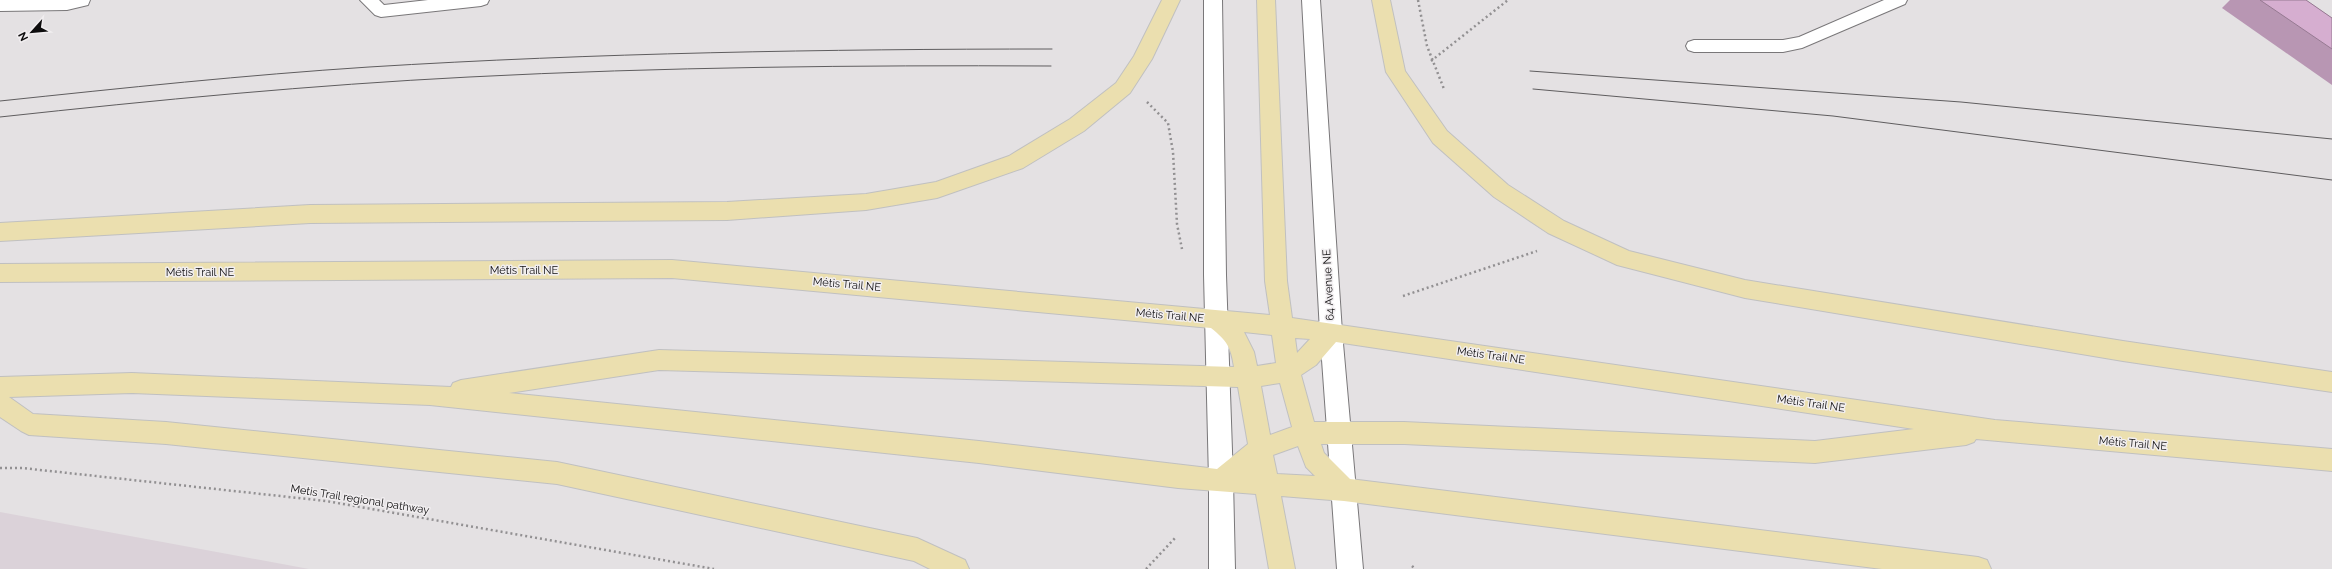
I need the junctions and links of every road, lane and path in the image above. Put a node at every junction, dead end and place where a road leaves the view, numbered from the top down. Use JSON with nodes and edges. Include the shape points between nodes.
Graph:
{"nodes":[{"id":1,"x":81,"y":0,"type":"edge"},
{"id":2,"x":368,"y":0,"type":"edge"},
{"id":3,"x":481,"y":0,"type":"edge"},
{"id":4,"x":1171,"y":0,"type":"edge"},
{"id":5,"x":1213,"y":0,"type":"edge"},
{"id":6,"x":1266,"y":0,"type":"edge"},
{"id":7,"x":1311,"y":0,"type":"edge"},
{"id":8,"x":1381,"y":0,"type":"edge"},
{"id":9,"x":1418,"y":0,"type":"edge"},
{"id":10,"x":1508,"y":0,"type":"edge"},
{"id":11,"x":1899,"y":0,"type":"edge"},
{"id":12,"x":0,"y":4,"type":"edge"},
{"id":13,"x":1694,"y":46,"type":"dead end"},
{"id":14,"x":1432,"y":61,"type":"junction"},
{"id":15,"x":1445,"y":90,"type":"dead end"},
{"id":16,"x":1142,"y":98,"type":"dead end"},
{"id":17,"x":0,"y":232,"type":"edge"},
{"id":18,"x":1545,"y":248,"type":"dead end"},
{"id":19,"x":1183,"y":252,"type":"dead end"},
{"id":20,"x":0,"y":273,"type":"edge"},
{"id":21,"x":1403,"y":296,"type":"dead end"},
{"id":22,"x":1216,"y":319,"type":"junction"},
{"id":23,"x":1282,"y":326,"type":"junction"},
{"id":24,"x":1331,"y":332,"type":"junction"},
{"id":25,"x":1288,"y":369,"type":"junction"},
{"id":26,"x":1218,"y":376,"type":"junction"},
{"id":27,"x":1248,"y":376,"type":"junction"},
{"id":28,"x":2332,"y":382,"type":"edge"},
{"id":29,"x":0,"y":387,"type":"edge"},
{"id":30,"x":430,"y":395,"type":"junction"},
{"id":31,"x":0,"y":404,"type":"edge"},
{"id":32,"x":1995,"y":431,"type":"junction"},
{"id":33,"x":1339,"y":432,"type":"junction"},
{"id":34,"x":1305,"y":434,"type":"junction"},
{"id":35,"x":1260,"y":449,"type":"junction"},
{"id":36,"x":2332,"y":460,"type":"edge"},
{"id":37,"x":0,"y":468,"type":"edge"},
{"id":38,"x":1221,"y":480,"type":"junction"},
{"id":39,"x":1268,"y":484,"type":"junction"},
{"id":40,"x":1344,"y":490,"type":"junction"},
{"id":41,"x":1175,"y":538,"type":"dead end"},
{"id":42,"x":1412,"y":566,"type":"dead end"},
{"id":43,"x":714,"y":569,"type":"edge"},
{"id":44,"x":956,"y":569,"type":"edge"},
{"id":45,"x":1146,"y":569,"type":"edge"},
{"id":46,"x":1222,"y":569,"type":"edge"},
{"id":47,"x":1282,"y":569,"type":"edge"},
{"id":48,"x":1350,"y":569,"type":"edge"},
{"id":49,"x":1415,"y":569,"type":"edge"},
{"id":50,"x":1978,"y":569,"type":"edge"}],
"edges":[{"from":1,"to":12,"type":"main road","via":[[68,3]]},
{"from":2,"to":3,"type":"lane","via":[[381,11]]},
{"from":4,"to":17,"type":"main road","via":[[1142,59],[1122,88],[1077,125],[1016,162],[937,190],[866,202],[727,211],[310,214]]},
{"from":5,"to":22,"type":"main road"},
{"from":6,"to":23,"type":"main road","via":[[1276,282]]},
{"from":7,"to":24,"type":"main road","name":"64 Avenue NE"},
{"from":8,"to":28,"type":"main road","via":[[1396,72],[1440,137],[1501,191],[1556,227],[1625,259],[1745,289],[2123,351]]},
{"from":9,"to":14,"type":"path","via":[[1422,32]]},
{"from":10,"to":14,"type":"path"},
{"from":11,"to":13,"type":"lane","via":[[1802,42],[1783,46]]},
{"from":14,"to":15,"type":"path"},
{"from":16,"to":19,"type":"path","via":[[1168,123],[1173,152],[1177,224]]},
{"from":18,"to":21,"type":"path"},
{"from":20,"to":22,"type":"main road","name":"Métis Trail NE","via":[[672,269]]},
{"from":22,"to":23,"type":"main road","name":"Métis Trail NE"},
{"from":22,"to":26,"type":"main road"},
{"from":22,"to":27,"type":"main road","via":[[1232,332],[1243,352]]},
{"from":23,"to":24,"type":"main road","name":"Métis Trail NE"},
{"from":23,"to":25,"type":"main road"},
{"from":24,"to":25,"type":"main road","via":[[1308,358]]},
{"from":24,"to":32,"type":"main road","name":"Métis Trail NE"},
{"from":24,"to":33,"type":"main road","name":"64 Avenue NE"},
{"from":25,"to":27,"type":"main road","via":[[1267,376]]},
{"from":25,"to":34,"type":"main road"},
{"from":26,"to":27,"type":"main road"},
{"from":26,"to":30,"type":"main road","via":[[659,360]]},
{"from":26,"to":38,"type":"main road"},
{"from":27,"to":35,"type":"main road"},
{"from":29,"to":30,"type":"main road","via":[[132,383]]},
{"from":30,"to":38,"type":"main road"},
{"from":31,"to":44,"type":"main road","via":[[29,424],[166,433],[557,473],[917,550]]},
{"from":32,"to":33,"type":"main road","via":[[1815,452]]},
{"from":32,"to":36,"type":"main road","name":"Métis Trail NE"},
{"from":33,"to":34,"type":"main road"},
{"from":33,"to":40,"type":"main road","name":"64 Avenue NE"},
{"from":34,"to":35,"type":"main road"},
{"from":34,"to":40,"type":"main road","via":[[1314,458]]},
{"from":35,"to":38,"type":"main road"},
{"from":35,"to":39,"type":"main road"},
{"from":37,"to":43,"type":"path","name":"Metis Trail regional pathway","via":[[22,468],[326,501]]},
{"from":38,"to":39,"type":"main road"},
{"from":38,"to":46,"type":"main road"},
{"from":39,"to":40,"type":"main road"},
{"from":39,"to":47,"type":"main road"},
{"from":40,"to":48,"type":"main road","name":"64 Avenue NE"},
{"from":40,"to":50,"type":"main road"},
{"from":41,"to":45,"type":"path"},
{"from":42,"to":49,"type":"path"}]}
